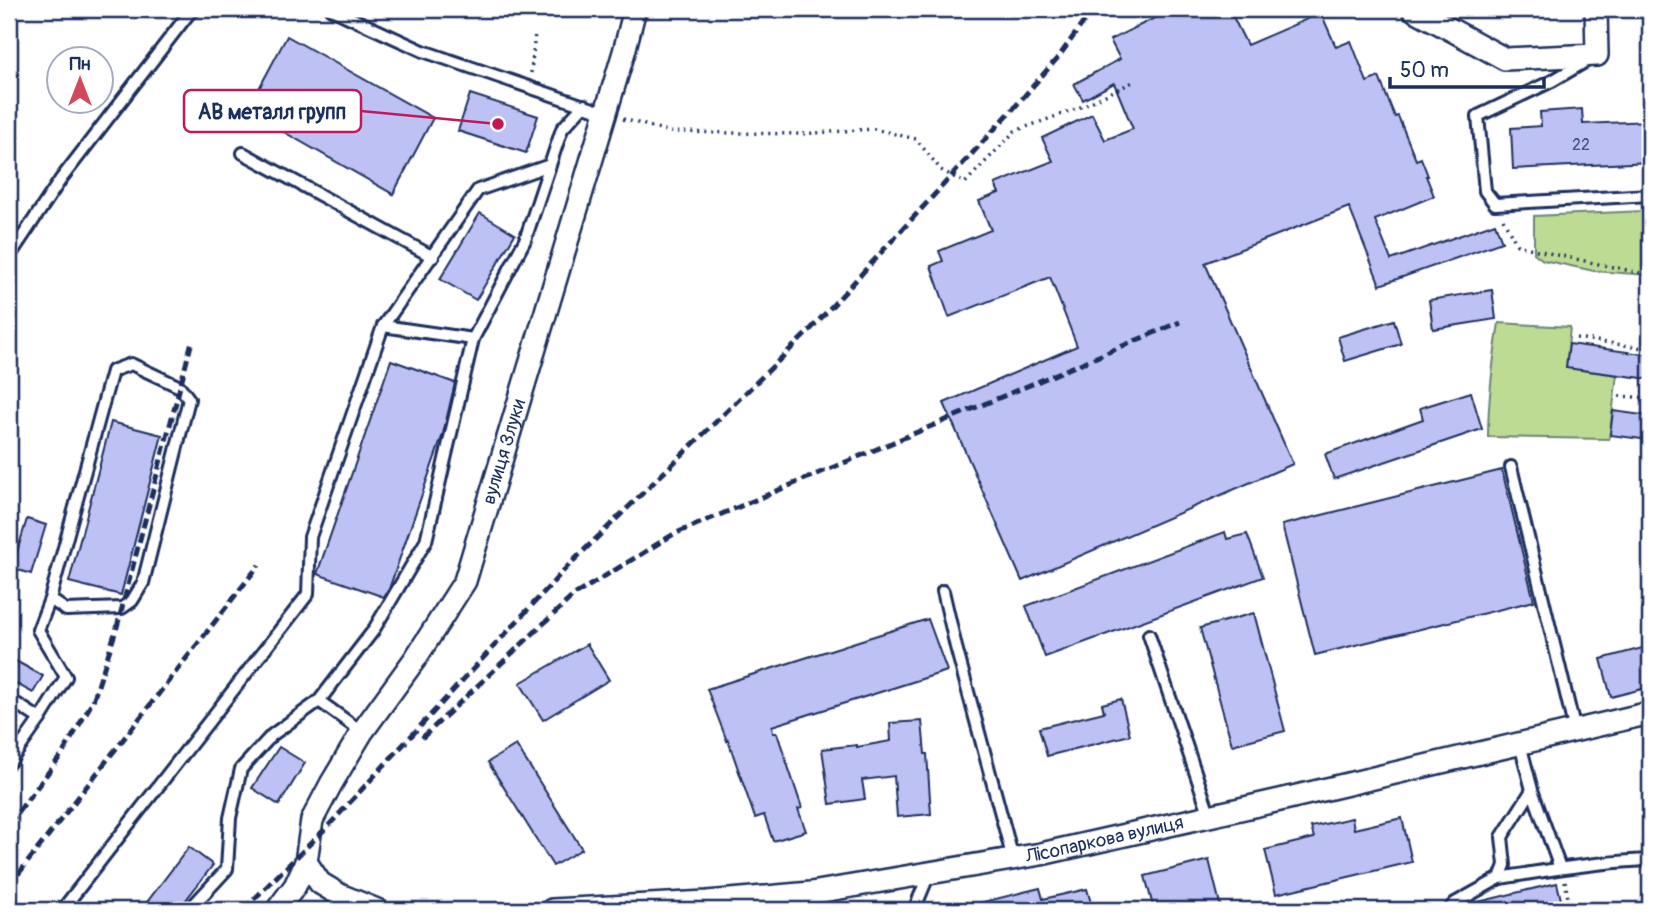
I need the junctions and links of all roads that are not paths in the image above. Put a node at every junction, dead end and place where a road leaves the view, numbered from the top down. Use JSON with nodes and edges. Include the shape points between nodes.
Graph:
{"nodes":[{"id":1,"x":196,"y":9,"type":"edge"},
{"id":2,"x":331,"y":9,"type":"edge"},
{"id":3,"x":635,"y":9,"type":"edge"},
{"id":4,"x":1413,"y":9,"type":"edge"},
{"id":5,"x":1596,"y":9,"type":"edge"},
{"id":6,"x":1597,"y":55,"type":"junction"},
{"id":7,"x":584,"y":105,"type":"junction"},
{"id":8,"x":605,"y":113,"type":"junction"},
{"id":9,"x":243,"y":153,"type":"dead end"},
{"id":10,"x":550,"y":165,"type":"junction"},
{"id":11,"x":1650,"y":195,"type":"edge"},
{"id":12,"x":9,"y":257,"type":"edge"},
{"id":13,"x":433,"y":257,"type":"junction"},
{"id":14,"x":383,"y":326,"type":"junction"},
{"id":15,"x":473,"y":339,"type":"junction"},
{"id":16,"x":1511,"y":467,"type":"dead end"},
{"id":17,"x":943,"y":591,"type":"dead end"},
{"id":18,"x":50,"y":599,"type":"junction"},
{"id":19,"x":1149,"y":635,"type":"dead end"},
{"id":20,"x":9,"y":699,"type":"edge"},
{"id":21,"x":319,"y":701,"type":"junction"},
{"id":22,"x":1650,"y":713,"type":"edge"},
{"id":23,"x":40,"y":719,"type":"junction"},
{"id":24,"x":1575,"y":731,"type":"junction"},
{"id":25,"x":362,"y":732,"type":"junction"},
{"id":26,"x":1520,"y":744,"type":"junction"},
{"id":27,"x":9,"y":763,"type":"edge"},
{"id":28,"x":1532,"y":790,"type":"junction"},
{"id":29,"x":1210,"y":816,"type":"junction"},
{"id":30,"x":1013,"y":859,"type":"junction"},
{"id":31,"x":306,"y":862,"type":"junction"},
{"id":32,"x":1650,"y":863,"type":"edge"},
{"id":33,"x":1560,"y":868,"type":"junction"},
{"id":34,"x":929,"y":874,"type":"junction"},
{"id":35,"x":1500,"y":878,"type":"junction"},
{"id":36,"x":707,"y":906,"type":"edge"},
{"id":37,"x":279,"y":909,"type":"edge"},
{"id":38,"x":62,"y":910,"type":"edge"},
{"id":39,"x":189,"y":910,"type":"edge"},
{"id":40,"x":377,"y":910,"type":"edge"},
{"id":41,"x":552,"y":910,"type":"edge"},
{"id":42,"x":914,"y":910,"type":"edge"},
{"id":43,"x":1449,"y":910,"type":"edge"}],
"edges":[{"from":1,"to":12,"type":"lane","via":[[61,179]]},
{"from":2,"to":7,"type":"lane","via":[[422,51]]},
{"from":3,"to":8,"type":"street","name":"вулиця Злуки"},
{"from":4,"to":6,"type":"street","via":[[1505,59]]},
{"from":5,"to":6,"type":"street"},
{"from":6,"to":11,"type":"lane","via":[[1478,116],[1485,191],[1495,204]]},
{"from":7,"to":8,"type":"lane"},
{"from":7,"to":10,"type":"lane","via":[[562,129]]},
{"from":8,"to":25,"type":"street","name":"вулиця Злуки","via":[[465,581]]},
{"from":9,"to":13,"type":"lane"},
{"from":10,"to":13,"type":"lane","via":[[478,190]]},
{"from":10,"to":15,"type":"lane","via":[[525,240]]},
{"from":13,"to":14,"type":"lane"},
{"from":14,"to":15,"type":"lane"},
{"from":14,"to":38,"type":"lane","via":[[310,537],[308,594]]},
{"from":15,"to":21,"type":"lane","via":[[426,541],[373,631]]},
{"from":16,"to":24,"type":"lane"},
{"from":17,"to":30,"type":"lane"},
{"from":18,"to":18,"type":"lane","via":[[112,371],[131,364],[180,387],[189,399],[138,592],[122,608],[66,610]]},
{"from":18,"to":23,"type":"lane","via":[[38,630],[66,677]]},
{"from":19,"to":29,"type":"lane"},
{"from":20,"to":23,"type":"lane"},
{"from":21,"to":25,"type":"lane"},
{"from":21,"to":39,"type":"lane","via":[[272,735],[241,769],[230,818],[227,869]]},
{"from":22,"to":24,"type":"street","name":"Лісопаркова вулиця"},
{"from":23,"to":27,"type":"lane"},
{"from":24,"to":26,"type":"street","name":"Лісопаркова вулиця"},
{"from":25,"to":31,"type":"street","name":"вулиця Злуки","via":[[312,820]]},
{"from":26,"to":28,"type":"lane"},
{"from":26,"to":29,"type":"street","name":"Лісопаркова вулиця"},
{"from":28,"to":33,"type":"lane"},
{"from":28,"to":35,"type":"lane","via":[[1502,837],[1505,865]]},
{"from":29,"to":30,"type":"street","name":"Лісопаркова вулиця"},
{"from":30,"to":34,"type":"street","name":"Лісопаркова вулиця"},
{"from":31,"to":37,"type":"street","name":"вулиця Злуки"},
{"from":31,"to":40,"type":"street","via":[[320,883]]},
{"from":32,"to":33,"type":"lane","via":[[1620,861]]},
{"from":33,"to":35,"type":"lane"},
{"from":34,"to":36,"type":"street","name":"Лісопаркова вулиця"},
{"from":34,"to":42,"type":"lane"},
{"from":35,"to":43,"type":"lane","via":[[1455,902]]},
{"from":36,"to":41,"type":"street","name":"Лісопаркова вулиця"}]}
